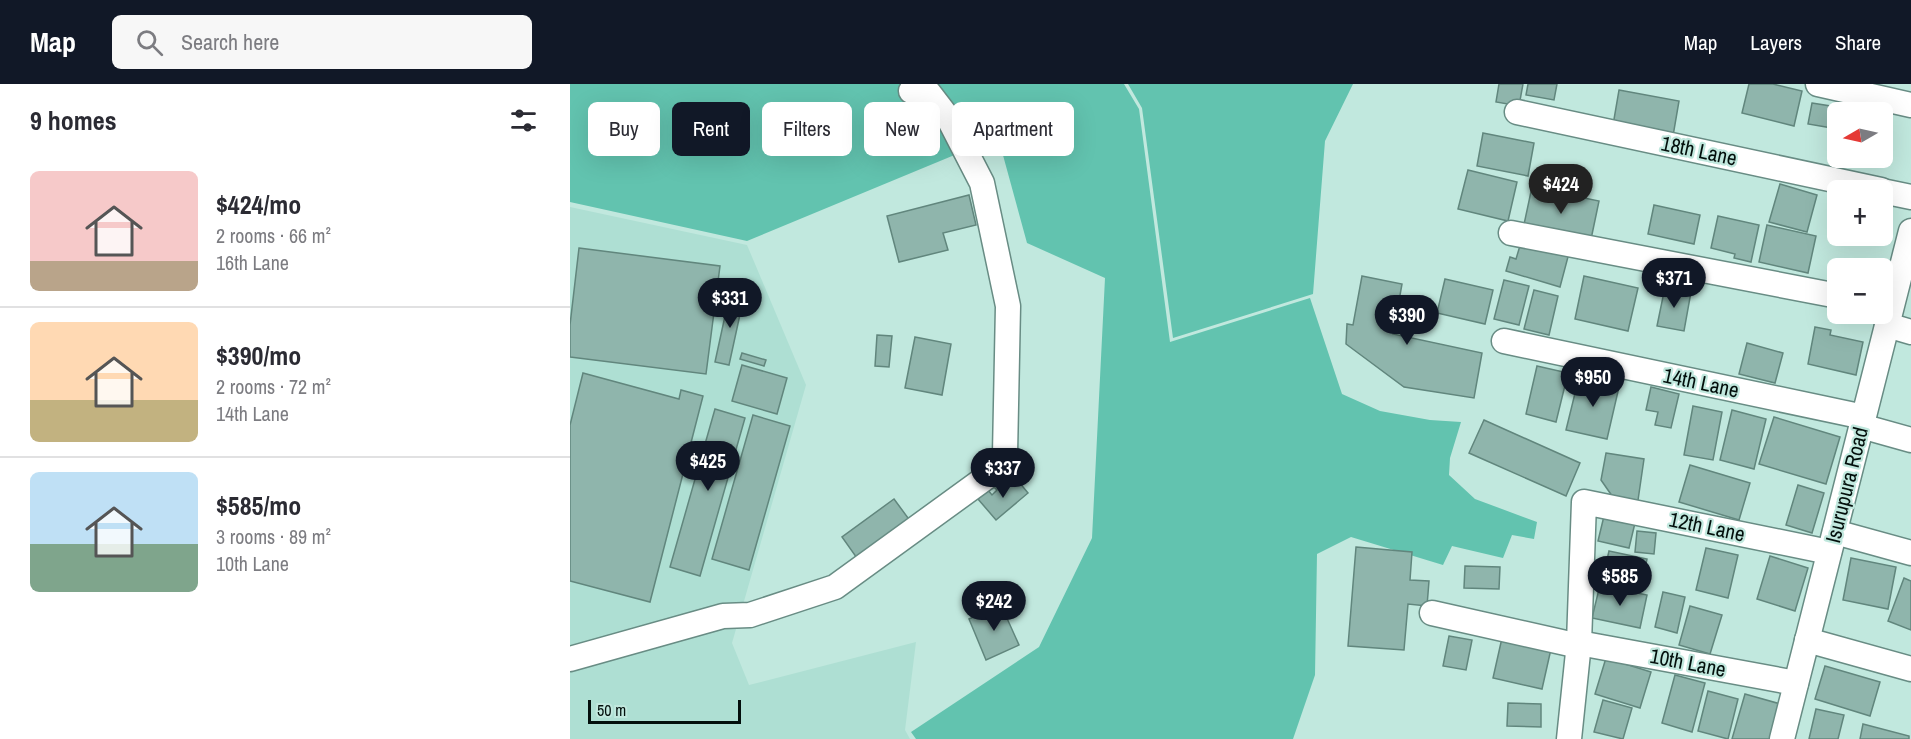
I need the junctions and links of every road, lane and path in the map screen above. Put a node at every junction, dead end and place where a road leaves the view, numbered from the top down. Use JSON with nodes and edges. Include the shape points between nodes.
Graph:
{"nodes":[{"id":1,"x":1818,"y":84,"type":"edge"},
{"id":2,"x":910,"y":91,"type":"dead end"},
{"id":3,"x":1911,"y":105,"type":"edge"},
{"id":4,"x":1517,"y":112,"type":"dead end"},
{"id":5,"x":1831,"y":180,"type":"edge"},
{"id":6,"x":1893,"y":193,"type":"edge"},
{"id":7,"x":1911,"y":197,"type":"edge"},
{"id":8,"x":1911,"y":231,"type":"edge"},
{"id":9,"x":1511,"y":233,"type":"dead end"},
{"id":10,"x":1893,"y":292,"type":"edge"},
{"id":11,"x":1827,"y":294,"type":"edge"},
{"id":12,"x":1893,"y":318,"type":"edge"},
{"id":13,"x":1885,"y":324,"type":"edge"},
{"id":14,"x":1911,"y":332,"type":"edge"},
{"id":15,"x":1504,"y":341,"type":"dead end"},
{"id":16,"x":1863,"y":421,"type":"junction"},
{"id":17,"x":1911,"y":440,"type":"edge"},
{"id":18,"x":1832,"y":542,"type":"junction"},
{"id":19,"x":1911,"y":553,"type":"edge"},
{"id":20,"x":1432,"y":613,"type":"dead end"},
{"id":21,"x":1808,"y":640,"type":"junction"},
{"id":22,"x":1579,"y":645,"type":"junction"},
{"id":23,"x":570,"y":659,"type":"edge"},
{"id":24,"x":1911,"y":669,"type":"edge"},
{"id":25,"x":1796,"y":683,"type":"junction"},
{"id":26,"x":1788,"y":738,"type":"edge"},
{"id":27,"x":1569,"y":739,"type":"edge"}],
"edges":[{"from":1,"to":3,"type":"street"},
{"from":2,"to":23,"type":"street","via":[[929,93],[950,119],[982,183],[1008,306],[1005,454],[999,468],[835,587],[750,615],[723,616]]},
{"from":4,"to":5,"type":"street","name":"18th Lane"},
{"from":6,"to":7,"type":"street","name":"18th Lane"},
{"from":8,"to":10,"type":"street","name":"Isurupura Road"},
{"from":9,"to":11,"type":"street"},
{"from":12,"to":14,"type":"street"},
{"from":13,"to":16,"type":"street","name":"Isurupura Road"},
{"from":15,"to":16,"type":"street","name":"14th Lane"},
{"from":16,"to":17,"type":"street","name":"14th Lane"},
{"from":16,"to":18,"type":"street","name":"Isurupura Road"},
{"from":18,"to":19,"type":"street","name":"12th Lane"},
{"from":18,"to":21,"type":"street","name":"Isurupura Road"},
{"from":18,"to":22,"type":"street","name":"12th Lane","via":[[1584,502]]},
{"from":20,"to":22,"type":"street","name":"10th Lane"},
{"from":21,"to":24,"type":"street"},
{"from":21,"to":25,"type":"street","name":"Isurupura Road"},
{"from":22,"to":25,"type":"street","name":"10th Lane"},
{"from":22,"to":27,"type":"street"},
{"from":25,"to":26,"type":"street","name":"Isurupura Road"}]}
